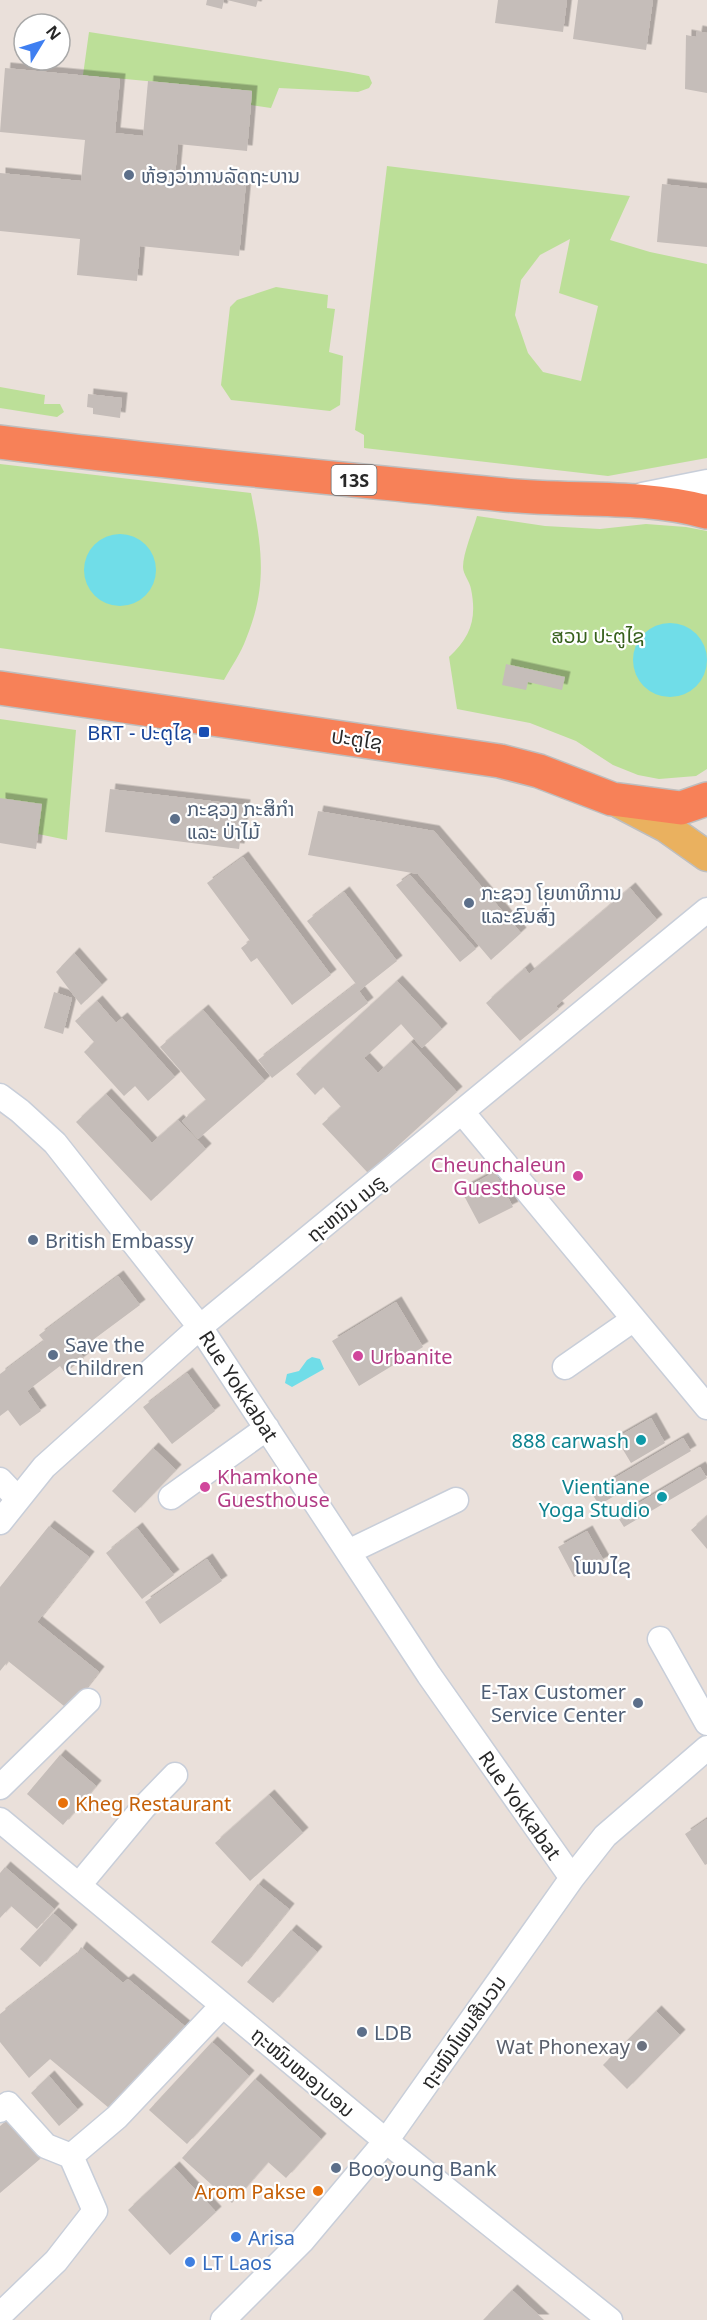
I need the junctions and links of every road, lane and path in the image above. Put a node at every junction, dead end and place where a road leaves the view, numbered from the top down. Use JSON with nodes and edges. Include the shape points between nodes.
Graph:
{"nodes":[{"id":1,"x":0,"y":442,"type":"edge"},
{"id":2,"x":707,"y":482,"type":"edge"},
{"id":3,"x":619,"y":499,"type":"junction"},
{"id":4,"x":707,"y":512,"type":"edge"},
{"id":5,"x":0,"y":688,"type":"edge"},
{"id":6,"x":612,"y":799,"type":"junction"},
{"id":7,"x":707,"y":799,"type":"edge"},
{"id":8,"x":707,"y":856,"type":"edge"},
{"id":9,"x":707,"y":910,"type":"edge"},
{"id":10,"x":0,"y":1096,"type":"edge"},
{"id":11,"x":462,"y":1113,"type":"junction"},
{"id":12,"x":634,"y":1319,"type":"junction"},
{"id":13,"x":200,"y":1327,"type":"junction"},
{"id":14,"x":565,"y":1367,"type":"dead end"},
{"id":15,"x":707,"y":1407,"type":"edge"},
{"id":16,"x":267,"y":1428,"type":"junction"},
{"id":17,"x":0,"y":1480,"type":"edge"},
{"id":18,"x":171,"y":1497,"type":"dead end"},
{"id":19,"x":18,"y":1498,"type":"junction"},
{"id":20,"x":456,"y":1500,"type":"dead end"},
{"id":21,"x":0,"y":1522,"type":"edge"},
{"id":22,"x":348,"y":1552,"type":"junction"},
{"id":23,"x":660,"y":1639,"type":"dead end"},
{"id":24,"x":88,"y":1701,"type":"dead end"},
{"id":25,"x":707,"y":1723,"type":"edge"},
{"id":26,"x":707,"y":1749,"type":"edge"},
{"id":27,"x":176,"y":1775,"type":"dead end"},
{"id":28,"x":0,"y":1787,"type":"edge"},
{"id":29,"x":0,"y":1820,"type":"edge"},
{"id":30,"x":572,"y":1878,"type":"junction"},
{"id":31,"x":79,"y":1885,"type":"junction"},
{"id":32,"x":222,"y":2006,"type":"junction"},
{"id":33,"x":0,"y":2110,"type":"edge"},
{"id":34,"x":386,"y":2141,"type":"junction"},
{"id":35,"x":71,"y":2156,"type":"junction"},
{"id":36,"x":0,"y":2315,"type":"edge"},
{"id":37,"x":223,"y":2320,"type":"edge"},
{"id":38,"x":610,"y":2320,"type":"edge"}],
"edges":[{"from":1,"to":3,"type":"highway","number":"13S","via":[[544,499]]},
{"from":2,"to":3,"type":"street"},
{"from":3,"to":4,"type":"highway","number":"13S","via":[[674,503]]},
{"from":5,"to":6,"type":"highway","name":"ປະຕູໄຊ","via":[[500,761],[539,771]]},
{"from":6,"to":7,"type":"highway","name":"ປະຕູໄຊ","via":[[681,808]]},
{"from":6,"to":8,"type":"main road","via":[[666,827]]},
{"from":9,"to":11,"type":"street","name":"ຖະຫນົນ ເນຣູ"},
{"from":10,"to":13,"type":"street","name":"Rue Yokkabat","via":[[55,1143]]},
{"from":11,"to":12,"type":"street"},
{"from":11,"to":13,"type":"street","name":"ຖະຫນົນ ເນຣູ"},
{"from":12,"to":14,"type":"street"},
{"from":12,"to":15,"type":"street"},
{"from":13,"to":16,"type":"street","name":"Rue Yokkabat"},
{"from":13,"to":19,"type":"street","name":"ຖະຫນົນ ເນຣູ","via":[[44,1467]]},
{"from":16,"to":18,"type":"street"},
{"from":16,"to":22,"type":"street","name":"Rue Yokkabat"},
{"from":17,"to":19,"type":"street"},
{"from":19,"to":21,"type":"street","name":"ຖະຫນົນ ເນຣູ"},
{"from":20,"to":22,"type":"street"},
{"from":22,"to":30,"type":"street","name":"Rue Yokkabat"},
{"from":23,"to":25,"type":"street"},
{"from":24,"to":28,"type":"street"},
{"from":26,"to":30,"type":"street","name":"ຖະໜົນໂພນສີນວນ","via":[[605,1836]]},
{"from":27,"to":31,"type":"street"},
{"from":29,"to":31,"type":"street","name":"ຖະໜົນໜອງບອນ"},
{"from":30,"to":34,"type":"street","name":"ຖະໜົນໂພນສີນວນ"},
{"from":31,"to":32,"type":"street","name":"ຖະໜົນໜອງບອນ"},
{"from":32,"to":34,"type":"street","name":"ຖະໜົນໜອງບອນ"},
{"from":32,"to":35,"type":"street","via":[[117,2118]]},
{"from":33,"to":35,"type":"street","via":[[8,2104],[46,2146]]},
{"from":34,"to":37,"type":"street","name":"ຖະໜົນໂພນສີນວນ","via":[[302,2241]]},
{"from":34,"to":38,"type":"street","name":"ຖະໜົນໜອງບອນ"},
{"from":35,"to":36,"type":"street","via":[[96,2211],[56,2261]]}]}
